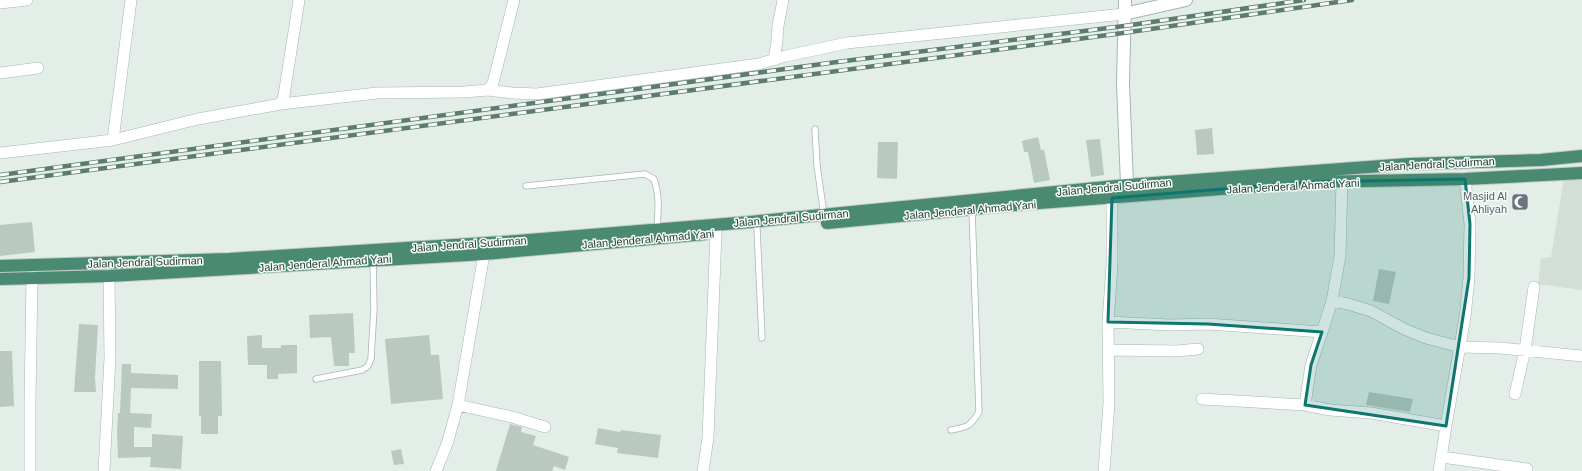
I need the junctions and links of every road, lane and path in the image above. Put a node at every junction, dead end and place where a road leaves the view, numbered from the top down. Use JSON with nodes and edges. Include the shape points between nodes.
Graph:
{"nodes":[{"id":1,"x":27,"y":0,"type":"edge"},
{"id":2,"x":130,"y":0,"type":"edge"},
{"id":3,"x":299,"y":0,"type":"edge"},
{"id":4,"x":514,"y":0,"type":"edge"},
{"id":5,"x":783,"y":0,"type":"edge"},
{"id":6,"x":1125,"y":0,"type":"edge"},
{"id":7,"x":1186,"y":0,"type":"edge"},
{"id":8,"x":0,"y":3,"type":"edge"},
{"id":9,"x":1124,"y":14,"type":"junction"},
{"id":10,"x":774,"y":60,"type":"junction"},
{"id":11,"x":38,"y":68,"type":"dead end"},
{"id":12,"x":0,"y":73,"type":"edge"},
{"id":13,"x":488,"y":90,"type":"junction"},
{"id":14,"x":282,"y":104,"type":"junction"},
{"id":15,"x":815,"y":129,"type":"dead end"},
{"id":16,"x":113,"y":140,"type":"junction"},
{"id":17,"x":0,"y":153,"type":"edge"},
{"id":18,"x":1582,"y":156,"type":"edge"},
{"id":19,"x":1582,"y":173,"type":"edge"},
{"id":20,"x":1465,"y":180,"type":"junction"},
{"id":21,"x":1342,"y":182,"type":"junction"},
{"id":22,"x":1127,"y":185,"type":"junction"},
{"id":23,"x":526,"y":186,"type":"dead end"},
{"id":24,"x":1112,"y":198,"type":"junction"},
{"id":25,"x":972,"y":210,"type":"junction"},
{"id":26,"x":824,"y":214,"type":"junction"},
{"id":27,"x":757,"y":229,"type":"junction"},
{"id":28,"x":657,"y":230,"type":"junction"},
{"id":29,"x":716,"y":233,"type":"junction"},
{"id":30,"x":484,"y":254,"type":"junction"},
{"id":31,"x":373,"y":260,"type":"junction"},
{"id":32,"x":0,"y":266,"type":"edge"},
{"id":33,"x":109,"y":276,"type":"junction"},
{"id":34,"x":32,"y":277,"type":"junction"},
{"id":35,"x":0,"y":278,"type":"edge"},
{"id":36,"x":1534,"y":286,"type":"dead end"},
{"id":37,"x":1332,"y":301,"type":"junction"},
{"id":38,"x":1108,"y":322,"type":"junction"},
{"id":39,"x":1322,"y":332,"type":"junction"},
{"id":40,"x":762,"y":338,"type":"dead end"},
{"id":41,"x":1460,"y":348,"type":"junction"},
{"id":42,"x":1109,"y":350,"type":"junction"},
{"id":43,"x":1198,"y":350,"type":"dead end"},
{"id":44,"x":1525,"y":350,"type":"junction"},
{"id":45,"x":1582,"y":356,"type":"edge"},
{"id":46,"x":316,"y":379,"type":"dead end"},
{"id":47,"x":1515,"y":394,"type":"dead end"},
{"id":48,"x":1202,"y":399,"type":"dead end"},
{"id":49,"x":458,"y":405,"type":"junction"},
{"id":50,"x":1305,"y":405,"type":"junction"},
{"id":51,"x":1446,"y":426,"type":"junction"},
{"id":52,"x":545,"y":427,"type":"dead end"},
{"id":53,"x":951,"y":430,"type":"dead end"},
{"id":54,"x":1442,"y":457,"type":"junction"},
{"id":55,"x":1527,"y":469,"type":"dead end"},
{"id":56,"x":30,"y":471,"type":"edge"},
{"id":57,"x":104,"y":471,"type":"edge"},
{"id":58,"x":436,"y":471,"type":"edge"},
{"id":59,"x":703,"y":471,"type":"edge"},
{"id":60,"x":1104,"y":471,"type":"edge"},
{"id":61,"x":1439,"y":471,"type":"edge"}],
"edges":[{"from":1,"to":8,"type":"street"},
{"from":2,"to":16,"type":"street"},
{"from":3,"to":14,"type":"street"},
{"from":4,"to":13,"type":"street","via":[[493,83]]},
{"from":5,"to":10,"type":"street"},
{"from":6,"to":9,"type":"street"},
{"from":7,"to":9,"type":"street"},
{"from":9,"to":10,"type":"street","via":[[847,43]]},
{"from":9,"to":22,"type":"street","via":[[1123,90]]},
{"from":10,"to":13,"type":"street","via":[[720,70],[538,94]]},
{"from":11,"to":12,"type":"street"},
{"from":13,"to":14,"type":"street","via":[[377,93]]},
{"from":14,"to":16,"type":"street","via":[[198,119]]},
{"from":15,"to":26,"type":"lane"},
{"from":16,"to":17,"type":"street"},
{"from":18,"to":22,"type":"highway","name":"Jalan Jendral Sudirman","via":[[1541,160],[1409,164]]},
{"from":19,"to":20,"type":"highway","name":"Jalan Jenderal Ahmad Yani"},
{"from":20,"to":21,"type":"highway","name":"Jalan Jenderal Ahmad Yani"},
{"from":20,"to":41,"type":"street","via":[[1470,224],[1469,278]]},
{"from":21,"to":24,"type":"highway","name":"Jalan Jenderal Ahmad Yani","via":[[1310,182]]},
{"from":21,"to":37,"type":"street","via":[[1340,256]]},
{"from":22,"to":26,"type":"highway","name":"Jalan Jendral Sudirman"},
{"from":23,"to":28,"type":"lane","via":[[645,174],[654,179],[658,189]]},
{"from":24,"to":25,"type":"highway","name":"Jalan Jenderal Ahmad Yani"},
{"from":24,"to":38,"type":"street","via":[[1112,265]]},
{"from":25,"to":27,"type":"highway","name":"Jalan Jenderal Ahmad Yani"},
{"from":25,"to":53,"type":"lane","via":[[979,412],[966,428]]},
{"from":26,"to":28,"type":"highway","name":"Jalan Jendral Sudirman"},
{"from":27,"to":29,"type":"highway","name":"Jalan Jenderal Ahmad Yani"},
{"from":27,"to":40,"type":"lane"},
{"from":28,"to":32,"type":"highway","name":"Jalan Jendral Sudirman","via":[[229,259]]},
{"from":29,"to":30,"type":"highway","name":"Jalan Jenderal Ahmad Yani"},
{"from":29,"to":59,"type":"street","via":[[708,438]]},
{"from":30,"to":31,"type":"highway","name":"Jalan Jenderal Ahmad Yani"},
{"from":30,"to":49,"type":"street"},
{"from":31,"to":33,"type":"highway","name":"Jalan Jenderal Ahmad Yani"},
{"from":31,"to":46,"type":"lane","via":[[374,308],[371,359],[368,366],[362,370]]},
{"from":33,"to":34,"type":"highway","name":"Jalan Jenderal Ahmad Yani"},
{"from":33,"to":57,"type":"street","via":[[110,358]]},
{"from":34,"to":35,"type":"highway","name":"Jalan Jenderal Ahmad Yani"},
{"from":34,"to":56,"type":"street"},
{"from":36,"to":44,"type":"street"},
{"from":37,"to":39,"type":"street"},
{"from":37,"to":41,"type":"street","via":[[1372,311],[1404,329]]},
{"from":38,"to":39,"type":"street","via":[[1208,324]]},
{"from":38,"to":42,"type":"street"},
{"from":39,"to":50,"type":"street","via":[[1311,365]]},
{"from":41,"to":44,"type":"street"},
{"from":41,"to":51,"type":"street"},
{"from":42,"to":43,"type":"street"},
{"from":42,"to":60,"type":"street","via":[[1109,403]]},
{"from":44,"to":45,"type":"street"},
{"from":44,"to":47,"type":"street"},
{"from":48,"to":50,"type":"street"},
{"from":49,"to":52,"type":"street","via":[[492,411]]},
{"from":49,"to":58,"type":"street"},
{"from":50,"to":51,"type":"street","via":[[1330,410],[1371,412]]},
{"from":51,"to":54,"type":"street"},
{"from":54,"to":55,"type":"street"},
{"from":54,"to":61,"type":"street"}]}
